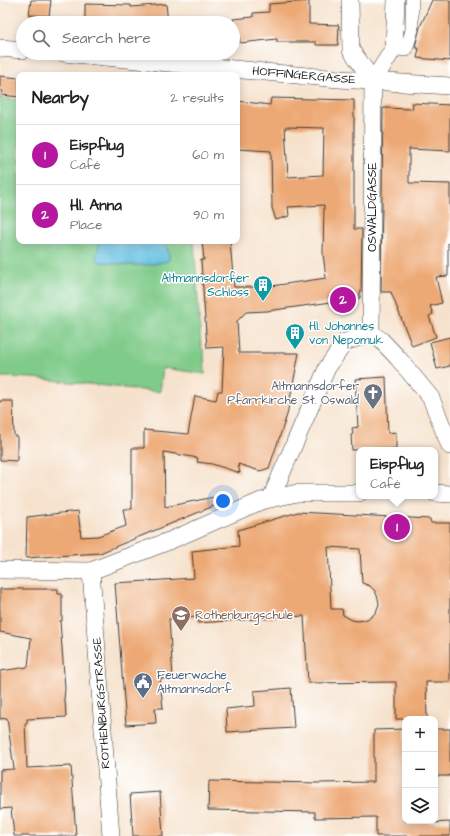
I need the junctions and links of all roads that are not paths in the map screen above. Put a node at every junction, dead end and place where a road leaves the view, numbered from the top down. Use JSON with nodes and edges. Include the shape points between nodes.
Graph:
{"nodes":[{"id":1,"x":350,"y":0,"type":"edge"},
{"id":2,"x":396,"y":0,"type":"edge"},
{"id":3,"x":412,"y":0,"type":"edge"},
{"id":4,"x":0,"y":48,"type":"edge"},
{"id":5,"x":394,"y":48,"type":"junction"},
{"id":6,"x":16,"y":49,"type":"edge"},
{"id":7,"x":137,"y":60,"type":"edge"},
{"id":8,"x":373,"y":81,"type":"junction"},
{"id":9,"x":450,"y":86,"type":"edge"},
{"id":10,"x":371,"y":333,"type":"junction"},
{"id":11,"x":450,"y":446,"type":"edge"},
{"id":12,"x":356,"y":493,"type":"edge"},
{"id":13,"x":438,"y":493,"type":"edge"},
{"id":14,"x":450,"y":494,"type":"edge"},
{"id":15,"x":271,"y":498,"type":"junction"},
{"id":16,"x":0,"y":570,"type":"edge"},
{"id":17,"x":91,"y":571,"type":"junction"},
{"id":18,"x":112,"y":836,"type":"edge"}],
"edges":[{"from":1,"to":8,"type":"street","via":[[351,50]]},
{"from":2,"to":5,"type":"street"},
{"from":3,"to":5,"type":"street","via":[[412,30],[406,50]]},
{"from":4,"to":6,"type":"street"},
{"from":5,"to":8,"type":"street"},
{"from":7,"to":8,"type":"street","name":"HOFFINGERGASSE"},
{"from":8,"to":9,"type":"street","name":"HOFFINGERGASSE"},
{"from":8,"to":10,"type":"street","name":"OSWALDGASSE"},
{"from":10,"to":11,"type":"street","via":[[398,358],[431,398]]},
{"from":10,"to":15,"type":"street","via":[[345,342],[327,368]]},
{"from":12,"to":15,"type":"street","via":[[298,493]]},
{"from":13,"to":14,"type":"street"},
{"from":15,"to":17,"type":"street"},
{"from":16,"to":17,"type":"street"},
{"from":17,"to":18,"type":"street","name":"ROTHENBURGSTRASSE"}]}
